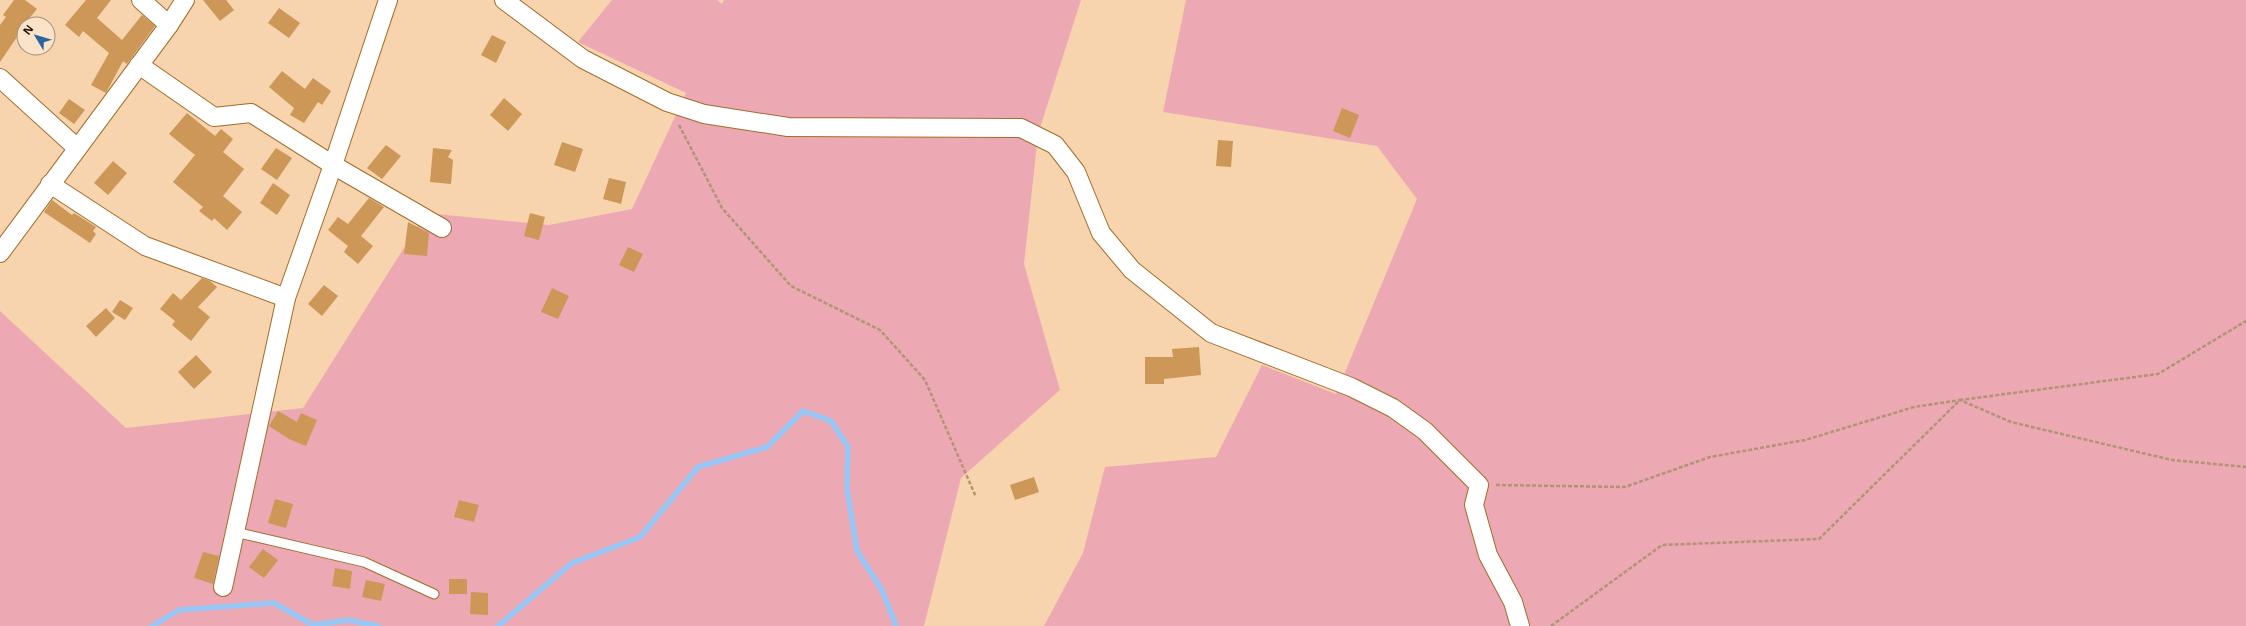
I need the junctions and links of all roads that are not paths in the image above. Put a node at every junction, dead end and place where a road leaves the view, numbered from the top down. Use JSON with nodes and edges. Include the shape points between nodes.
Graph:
{"nodes":[{"id":1,"x":141,"y":0,"type":"edge"},
{"id":2,"x":185,"y":0,"type":"edge"},
{"id":3,"x":388,"y":0,"type":"edge"},
{"id":4,"x":504,"y":0,"type":"edge"},
{"id":5,"x":169,"y":25,"type":"junction"},
{"id":6,"x":139,"y":65,"type":"junction"},
{"id":7,"x":0,"y":78,"type":"edge"},
{"id":8,"x":77,"y":148,"type":"junction"},
{"id":9,"x":333,"y":165,"type":"junction"},
{"id":10,"x":50,"y":184,"type":"junction"},
{"id":11,"x":442,"y":228,"type":"dead end"},
{"id":12,"x":0,"y":253,"type":"edge"},
{"id":13,"x":286,"y":298,"type":"junction"},
{"id":14,"x":235,"y":532,"type":"junction"},
{"id":15,"x":223,"y":588,"type":"dead end"},
{"id":16,"x":434,"y":594,"type":"dead end"},
{"id":17,"x":1520,"y":626,"type":"edge"}],
"edges":[{"from":1,"to":5,"type":"street"},
{"from":2,"to":5,"type":"street"},
{"from":3,"to":9,"type":"street"},
{"from":4,"to":17,"type":"street","via":[[583,59],[667,102],[704,114],[788,127],[1021,128],[1055,146],[1076,172],[1101,233],[1132,270],[1193,320],[1211,333],[1351,387],[1393,408],[1425,431],[1479,485],[1474,505],[1488,555],[1513,602]]},
{"from":5,"to":6,"type":"street"},
{"from":6,"to":8,"type":"street"},
{"from":6,"to":9,"type":"street","via":[[214,116],[251,113]]},
{"from":7,"to":8,"type":"street"},
{"from":8,"to":10,"type":"street"},
{"from":9,"to":11,"type":"street"},
{"from":9,"to":13,"type":"street"},
{"from":10,"to":12,"type":"street"},
{"from":10,"to":13,"type":"street","via":[[145,246]]},
{"from":13,"to":14,"type":"street"},
{"from":14,"to":15,"type":"street"},
{"from":14,"to":16,"type":"lane","via":[[364,562]]}]}
